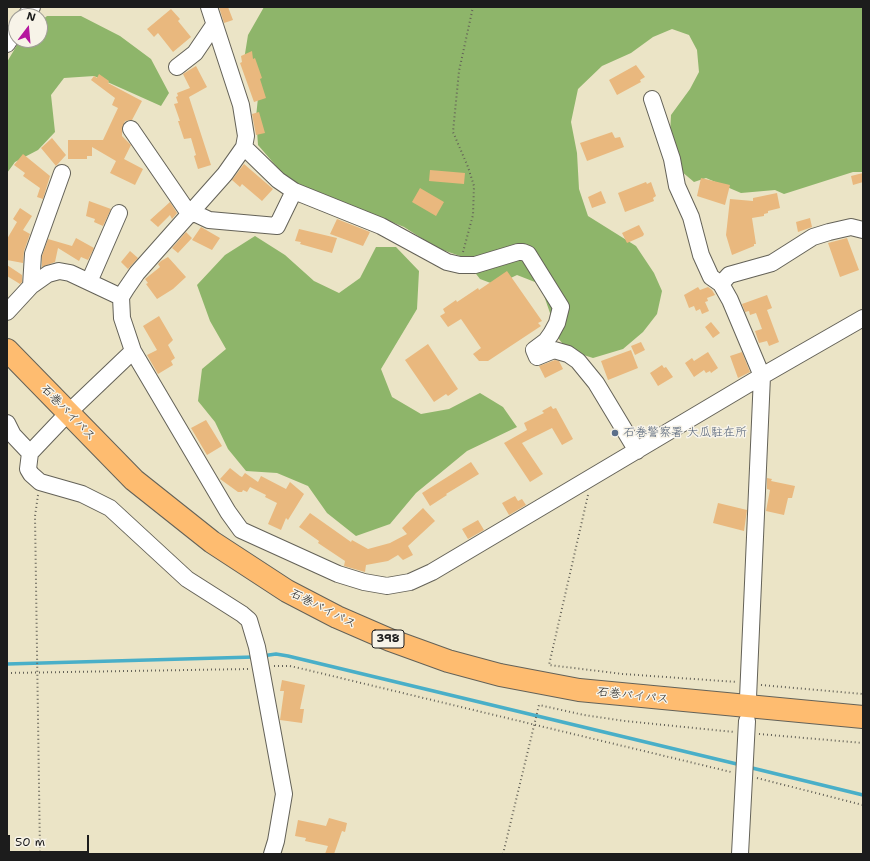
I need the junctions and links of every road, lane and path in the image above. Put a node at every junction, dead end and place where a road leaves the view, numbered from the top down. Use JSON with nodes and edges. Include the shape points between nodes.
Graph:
{"nodes":[{"id":1,"x":209,"y":7,"type":"edge"},
{"id":2,"x":473,"y":7,"type":"edge"},
{"id":3,"x":214,"y":25,"type":"junction"},
{"id":4,"x":177,"y":67,"type":"dead end"},
{"id":5,"x":652,"y":99,"type":"dead end"},
{"id":6,"x":131,"y":129,"type":"dead end"},
{"id":7,"x":244,"y":147,"type":"junction"},
{"id":8,"x":62,"y":173,"type":"dead end"},
{"id":9,"x":294,"y":191,"type":"junction"},
{"id":10,"x":119,"y":213,"type":"dead end"},
{"id":11,"x":191,"y":214,"type":"junction"},
{"id":12,"x":863,"y":230,"type":"edge"},
{"id":13,"x":460,"y":265,"type":"junction"},
{"id":14,"x":89,"y":282,"type":"junction"},
{"id":15,"x":721,"y":284,"type":"junction"},
{"id":16,"x":31,"y":286,"type":"junction"},
{"id":17,"x":121,"y":297,"type":"junction"},
{"id":18,"x":7,"y":312,"type":"edge"},
{"id":19,"x":863,"y":318,"type":"edge"},
{"id":20,"x":7,"y":350,"type":"edge"},
{"id":21,"x":133,"y":351,"type":"junction"},
{"id":22,"x":762,"y":376,"type":"junction"},
{"id":23,"x":68,"y":414,"type":"junction"},
{"id":24,"x":7,"y":423,"type":"edge"},
{"id":25,"x":637,"y":451,"type":"junction"},
{"id":26,"x":30,"y":453,"type":"junction"},
{"id":27,"x":591,"y":478,"type":"junction"},
{"id":28,"x":40,"y":482,"type":"junction"},
{"id":29,"x":259,"y":659,"type":"junction"},
{"id":30,"x":7,"y":673,"type":"edge"},
{"id":31,"x":37,"y":673,"type":"junction"},
{"id":32,"x":748,"y":690,"type":"junction"},
{"id":33,"x":863,"y":694,"type":"edge"},
{"id":34,"x":863,"y":717,"type":"edge"},
{"id":35,"x":534,"y":723,"type":"junction"},
{"id":36,"x":747,"y":727,"type":"junction"},
{"id":37,"x":863,"y":743,"type":"edge"},
{"id":38,"x":745,"y":768,"type":"junction"},
{"id":39,"x":863,"y":805,"type":"edge"},
{"id":40,"x":40,"y":854,"type":"edge"},
{"id":41,"x":272,"y":854,"type":"edge"},
{"id":42,"x":503,"y":854,"type":"edge"},
{"id":43,"x":740,"y":854,"type":"edge"}],
"edges":[{"from":1,"to":3,"type":"street"},
{"from":2,"to":13,"type":"path","via":[[459,71],[453,132],[474,186],[473,215]]},
{"from":3,"to":4,"type":"street","via":[[195,53]]},
{"from":3,"to":7,"type":"street","via":[[241,105],[246,136]]},
{"from":5,"to":15,"type":"street","via":[[672,159],[677,186],[691,217],[701,255],[711,277]]},
{"from":6,"to":11,"type":"street"},
{"from":7,"to":9,"type":"street","via":[[278,180]]},
{"from":7,"to":11,"type":"street"},
{"from":8,"to":16,"type":"street","via":[[34,254]]},
{"from":9,"to":11,"type":"street","via":[[276,226],[209,220]]},
{"from":9,"to":13,"type":"street","via":[[381,226],[436,256]]},
{"from":10,"to":14,"type":"street"},
{"from":11,"to":17,"type":"street","via":[[137,273]]},
{"from":12,"to":15,"type":"street","via":[[851,227],[813,237],[772,262],[729,275]]},
{"from":13,"to":25,"type":"street","via":[[475,265],[518,252],[528,254],[561,308],[558,323],[551,334],[534,350],[537,357],[554,350],[568,354],[578,361],[599,388]]},
{"from":14,"to":16,"type":"street","via":[[59,271],[48,274]]},
{"from":14,"to":17,"type":"street"},
{"from":15,"to":22,"type":"street"},
{"from":16,"to":18,"type":"street"},
{"from":17,"to":21,"type":"street","via":[[122,318]]},
{"from":19,"to":22,"type":"street"},
{"from":20,"to":23,"type":"highway","name":"石巻バイパス","number":"398"},
{"from":21,"to":23,"type":"street"},
{"from":21,"to":27,"type":"street","via":[[224,506],[241,530],[338,574],[364,582],[387,586],[410,582]]},
{"from":22,"to":25,"type":"street"},
{"from":22,"to":32,"type":"street"},
{"from":23,"to":26,"type":"street"},
{"from":23,"to":34,"type":"highway","name":"石巻バイパス","number":"398","via":[[134,480],[212,542],[287,591],[390,640],[448,661],[500,675],[579,690]]},
{"from":24,"to":26,"type":"street","via":[[13,435]]},
{"from":25,"to":27,"type":"street"},
{"from":26,"to":28,"type":"street","via":[[28,469]]},
{"from":27,"to":32,"type":"path","via":[[549,665]]},
{"from":28,"to":29,"type":"street","via":[[82,494],[110,508],[187,579],[242,614],[249,620]]},
{"from":28,"to":31,"type":"path","via":[[35,516]]},
{"from":29,"to":31,"type":"path"},
{"from":29,"to":35,"type":"path"},
{"from":29,"to":41,"type":"street","via":[[284,794]]},
{"from":30,"to":31,"type":"path"},
{"from":31,"to":40,"type":"path"},
{"from":32,"to":33,"type":"path"},
{"from":35,"to":36,"type":"path","via":[[539,705],[625,721]]},
{"from":35,"to":38,"type":"path"},
{"from":35,"to":42,"type":"path"},
{"from":36,"to":37,"type":"path"},
{"from":36,"to":38,"type":"street"},
{"from":38,"to":39,"type":"path"},
{"from":38,"to":43,"type":"street"}]}
